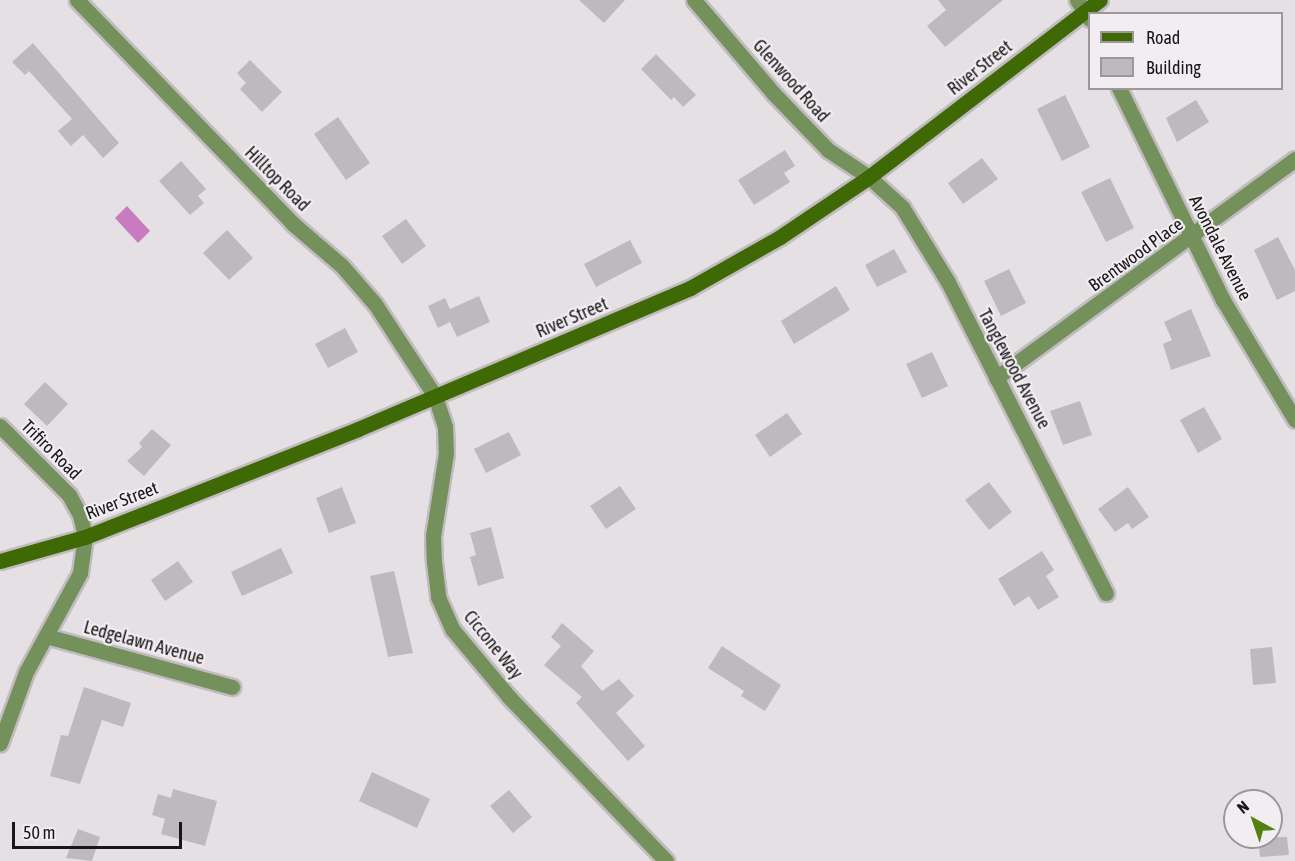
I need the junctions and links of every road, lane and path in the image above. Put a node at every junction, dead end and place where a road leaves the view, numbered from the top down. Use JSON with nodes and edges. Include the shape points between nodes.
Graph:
{"nodes":[{"id":1,"x":76,"y":0,"type":"edge"},
{"id":2,"x":694,"y":0,"type":"edge"},
{"id":3,"x":1100,"y":0,"type":"edge"},
{"id":4,"x":1084,"y":10,"type":"edge"},
{"id":5,"x":1120,"y":90,"type":"edge"},
{"id":6,"x":1295,"y":159,"type":"edge"},
{"id":7,"x":869,"y":177,"type":"junction"},
{"id":8,"x":1192,"y":238,"type":"junction"},
{"id":9,"x":996,"y":378,"type":"junction"},
{"id":10,"x":435,"y":396,"type":"junction"},
{"id":11,"x":1295,"y":420,"type":"edge"},
{"id":12,"x":0,"y":426,"type":"edge"},
{"id":13,"x":85,"y":537,"type":"junction"},
{"id":14,"x":0,"y":561,"type":"edge"},
{"id":15,"x":1106,"y":593,"type":"dead end"},
{"id":16,"x":46,"y":636,"type":"junction"},
{"id":17,"x":232,"y":687,"type":"dead end"},
{"id":18,"x":0,"y":743,"type":"edge"},
{"id":19,"x":666,"y":861,"type":"edge"}],
"edges":[{"from":1,"to":10,"type":"street","name":"Hilltop Road","via":[[292,223],[360,285]]},
{"from":2,"to":7,"type":"street","name":"Glenwood Road","via":[[828,150]]},
{"from":3,"to":4,"type":"main road","name":"River Street"},
{"from":4,"to":7,"type":"main road","name":"River Street"},
{"from":5,"to":8,"type":"street","name":"Avondale Avenue"},
{"from":6,"to":8,"type":"street","name":"Brentwood Place"},
{"from":7,"to":9,"type":"street","name":"Tanglewood Avenue","via":[[895,198],[919,232]]},
{"from":7,"to":10,"type":"main road","name":"River Street","via":[[780,237],[690,288]]},
{"from":8,"to":9,"type":"street","name":"Brentwood Place"},
{"from":8,"to":11,"type":"street","name":"Avondale Avenue","via":[[1257,361]]},
{"from":9,"to":15,"type":"street","name":"Tanglewood Avenue"},
{"from":10,"to":13,"type":"main road","name":"River Street"},
{"from":10,"to":19,"type":"street","name":"Ciccone Way","via":[[446,446],[433,536],[435,581],[445,614],[472,656]]},
{"from":12,"to":13,"type":"street","name":"Trifiro Road","via":[[69,495],[80,515]]},
{"from":13,"to":14,"type":"main road","name":"River Street"},
{"from":13,"to":16,"type":"street","via":[[80,573]]},
{"from":16,"to":17,"type":"street","name":"Ledgelawn Avenue"},
{"from":16,"to":18,"type":"street","via":[[11,706]]}]}
